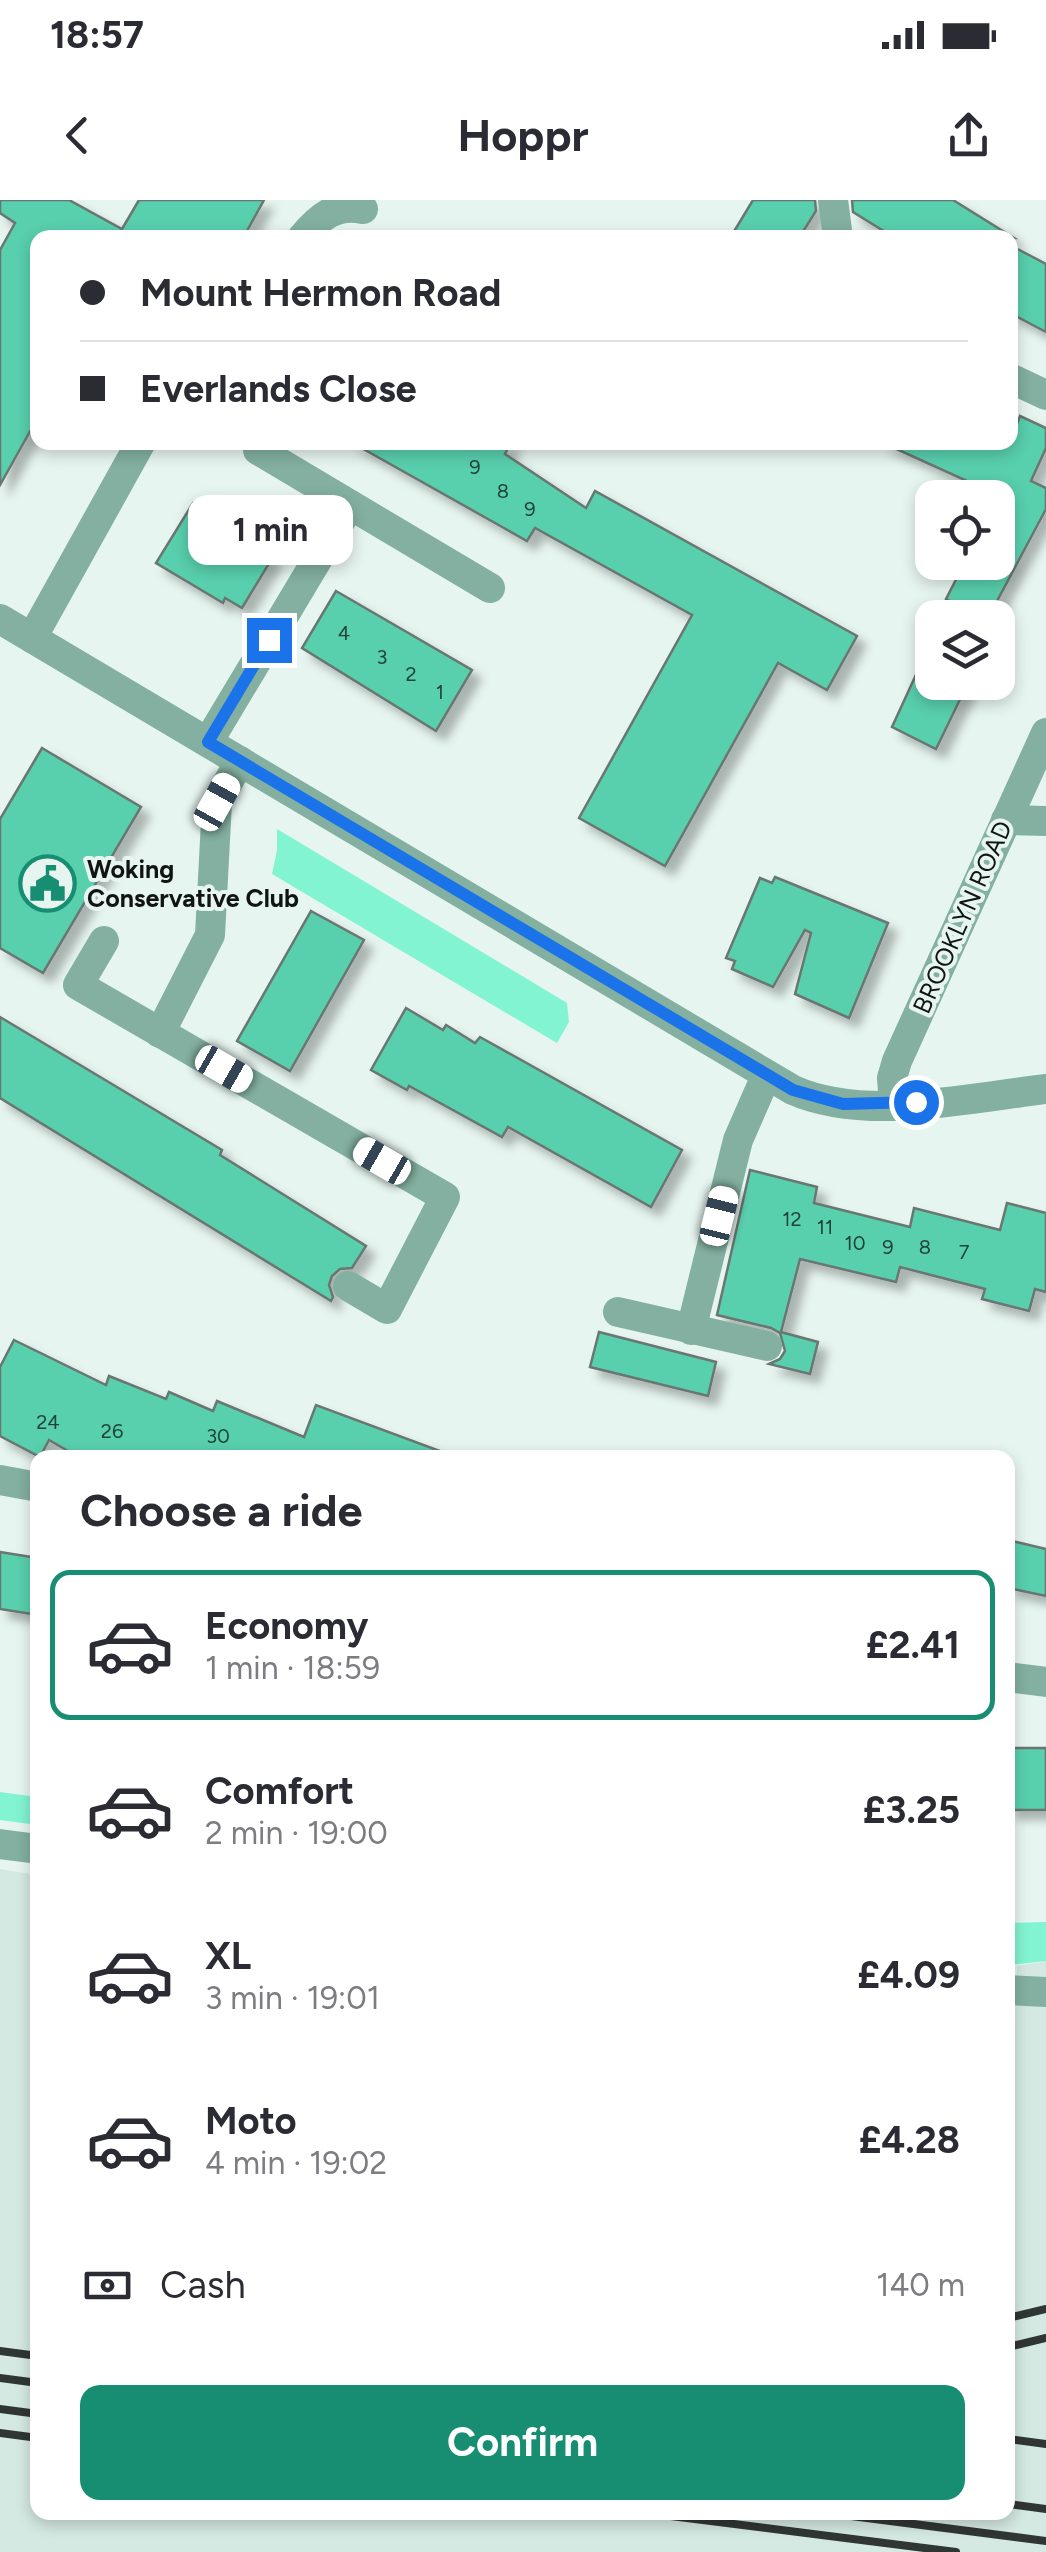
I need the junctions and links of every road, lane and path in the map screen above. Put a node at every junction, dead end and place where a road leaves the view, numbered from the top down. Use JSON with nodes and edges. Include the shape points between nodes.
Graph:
{"nodes":[{"id":1,"x":833,"y":200,"type":"edge"},
{"id":2,"x":364,"y":208,"type":"dead end"},
{"id":3,"x":310,"y":230,"type":"edge"},
{"id":4,"x":837,"y":230,"type":"edge"},
{"id":5,"x":1018,"y":382,"type":"edge"},
{"id":6,"x":1046,"y":395,"type":"edge"},
{"id":7,"x":137,"y":450,"type":"edge"},
{"id":8,"x":258,"y":450,"type":"dead end"},
{"id":9,"x":350,"y":505,"type":"junction"},
{"id":10,"x":490,"y":588,"type":"dead end"},
{"id":11,"x":0,"y":619,"type":"edge"},
{"id":12,"x":32,"y":638,"type":"junction"},
{"id":13,"x":1046,"y":733,"type":"edge"},
{"id":14,"x":208,"y":742,"type":"junction"},
{"id":15,"x":240,"y":761,"type":"junction"},
{"id":16,"x":1006,"y":820,"type":"junction"},
{"id":17,"x":1046,"y":821,"type":"edge"},
{"id":18,"x":104,"y":941,"type":"dead end"},
{"id":19,"x":160,"y":1033,"type":"junction"},
{"id":20,"x":766,"y":1076,"type":"junction"},
{"id":21,"x":1046,"y":1089,"type":"edge"},
{"id":22,"x":894,"y":1104,"type":"junction"},
{"id":23,"x":348,"y":1286,"type":"dead end"},
{"id":24,"x":618,"y":1312,"type":"dead end"},
{"id":25,"x":691,"y":1330,"type":"junction"},
{"id":26,"x":768,"y":1346,"type":"dead end"},
{"id":27,"x":0,"y":1480,"type":"edge"},
{"id":28,"x":30,"y":1486,"type":"edge"},
{"id":29,"x":1015,"y":1678,"type":"edge"},
{"id":30,"x":1046,"y":1682,"type":"edge"},
{"id":31,"x":0,"y":1844,"type":"edge"},
{"id":32,"x":30,"y":1848,"type":"edge"},
{"id":33,"x":1015,"y":1990,"type":"edge"},
{"id":34,"x":1046,"y":1992,"type":"edge"}],
"edges":[{"from":1,"to":4,"type":"street"},
{"from":2,"to":3,"type":"street","via":[[328,213]]},
{"from":5,"to":6,"type":"street"},
{"from":7,"to":12,"type":"street"},
{"from":8,"to":9,"type":"street"},
{"from":9,"to":10,"type":"street"},
{"from":9,"to":14,"type":"street"},
{"from":11,"to":12,"type":"street"},
{"from":12,"to":14,"type":"street"},
{"from":13,"to":16,"type":"street","name":"BROOKLYN ROAD"},
{"from":14,"to":15,"type":"street"},
{"from":15,"to":19,"type":"street","via":[[217,802],[210,934]]},
{"from":15,"to":20,"type":"street"},
{"from":16,"to":17,"type":"street"},
{"from":16,"to":22,"type":"street","name":"BROOKLYN ROAD","via":[[897,1061]]},
{"from":18,"to":19,"type":"street","via":[[78,986]]},
{"from":19,"to":23,"type":"street","via":[[445,1197],[387,1309]]},
{"from":20,"to":22,"type":"street","via":[[818,1100]]},
{"from":20,"to":25,"type":"street","via":[[738,1140]]},
{"from":21,"to":22,"type":"street"},
{"from":24,"to":25,"type":"street"},
{"from":25,"to":26,"type":"street"},
{"from":27,"to":28,"type":"street"},
{"from":29,"to":30,"type":"street"},
{"from":31,"to":32,"type":"street"},
{"from":33,"to":34,"type":"street"}]}
